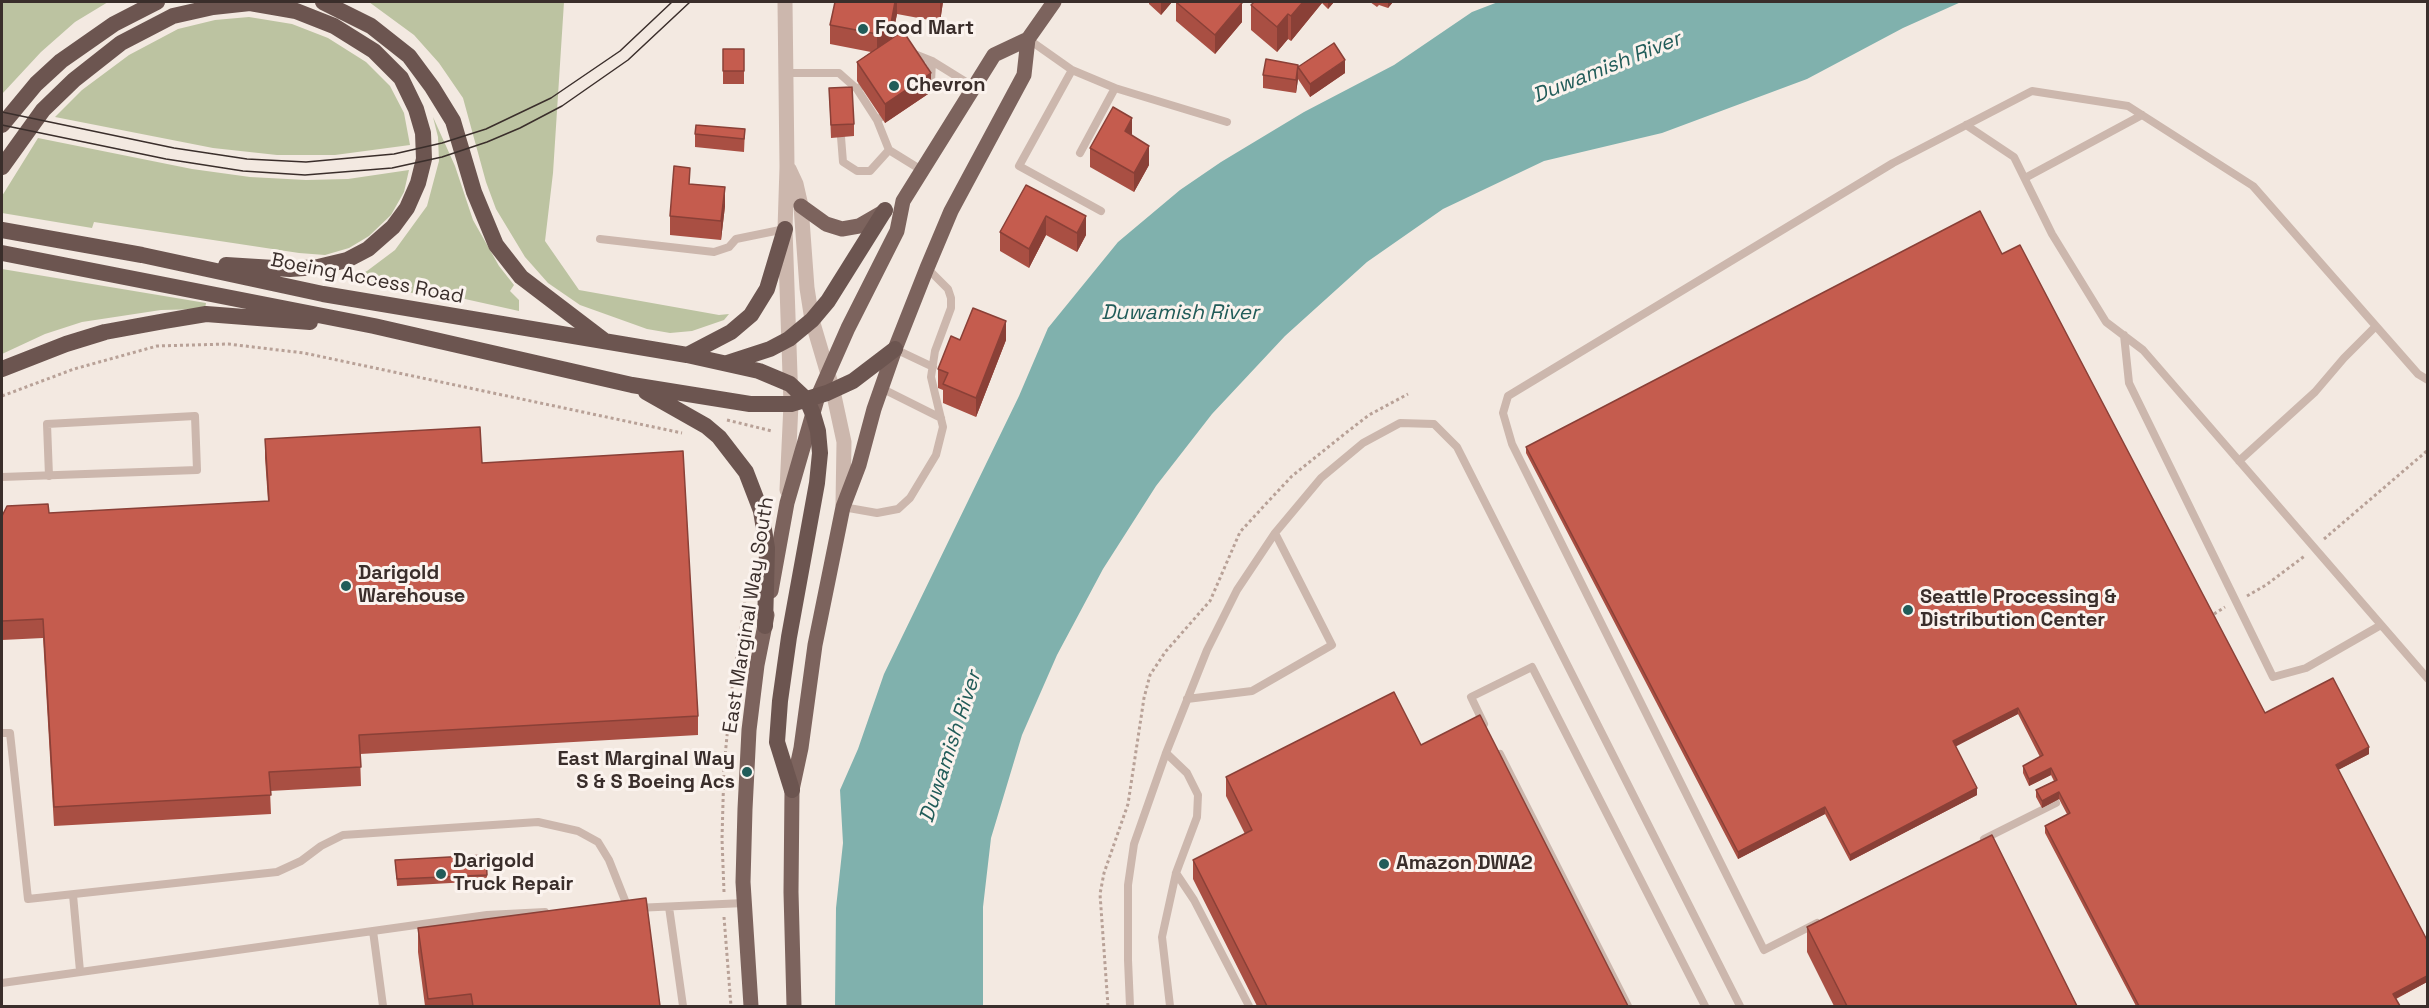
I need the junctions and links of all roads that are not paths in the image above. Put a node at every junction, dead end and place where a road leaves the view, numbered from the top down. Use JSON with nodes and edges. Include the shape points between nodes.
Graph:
{"nodes":[{"id":1,"x":157,"y":2,"type":"edge"},
{"id":2,"x":323,"y":2,"type":"edge"},
{"id":3,"x":786,"y":2,"type":"edge"},
{"id":4,"x":1051,"y":6,"type":"edge"},
{"id":5,"x":1028,"y":39,"type":"junction"},
{"id":6,"x":907,"y":56,"type":"edge"},
{"id":7,"x":928,"y":64,"type":"junction"},
{"id":8,"x":1072,"y":70,"type":"junction"},
{"id":9,"x":786,"y":73,"type":"junction"},
{"id":10,"x":839,"y":73,"type":"junction"},
{"id":11,"x":927,"y":86,"type":"edge"},
{"id":12,"x":974,"y":87,"type":"junction"},
{"id":13,"x":1115,"y":88,"type":"junction"},
{"id":14,"x":840,"y":91,"type":"edge"},
{"id":15,"x":2142,"y":115,"type":"junction"},
{"id":16,"x":1227,"y":122,"type":"dead end"},
{"id":17,"x":2,"y":125,"type":"edge"},
{"id":18,"x":1966,"y":125,"type":"junction"},
{"id":19,"x":841,"y":137,"type":"dead end"},
{"id":20,"x":889,"y":150,"type":"junction"},
{"id":21,"x":1080,"y":153,"type":"dead end"},
{"id":22,"x":2,"y":167,"type":"edge"},
{"id":23,"x":787,"y":167,"type":"junction"},
{"id":24,"x":922,"y":171,"type":"junction"},
{"id":25,"x":2025,"y":178,"type":"junction"},
{"id":26,"x":903,"y":201,"type":"junction"},
{"id":27,"x":801,"y":206,"type":"junction"},
{"id":28,"x":885,"y":210,"type":"junction"},
{"id":29,"x":1101,"y":211,"type":"dead end"},
{"id":30,"x":785,"y":229,"type":"junction"},
{"id":31,"x":2,"y":230,"type":"edge"},
{"id":32,"x":600,"y":239,"type":"dead end"},
{"id":33,"x":9,"y":254,"type":"edge"},
{"id":34,"x":142,"y":255,"type":"junction"},
{"id":35,"x":927,"y":268,"type":"junction"},
{"id":36,"x":812,"y":320,"type":"junction"},
{"id":37,"x":374,"y":326,"type":"junction"},
{"id":38,"x":2376,"y":326,"type":"junction"},
{"id":39,"x":2124,"y":335,"type":"junction"},
{"id":40,"x":789,"y":339,"type":"junction"},
{"id":41,"x":608,"y":343,"type":"junction"},
{"id":42,"x":895,"y":349,"type":"junction"},
{"id":43,"x":687,"y":355,"type":"junction"},
{"id":44,"x":726,"y":363,"type":"junction"},
{"id":45,"x":933,"y":367,"type":"junction"},
{"id":46,"x":2,"y":369,"type":"edge"},
{"id":47,"x":828,"y":372,"type":"junction"},
{"id":48,"x":2427,"y":380,"type":"edge"},
{"id":49,"x":790,"y":384,"type":"junction"},
{"id":50,"x":632,"y":385,"type":"junction"},
{"id":51,"x":882,"y":388,"type":"junction"},
{"id":52,"x":812,"y":401,"type":"junction"},
{"id":53,"x":941,"y":418,"type":"junction"},
{"id":54,"x":2239,"y":461,"type":"junction"},
{"id":55,"x":49,"y":476,"type":"junction"},
{"id":56,"x":2,"y":477,"type":"edge"},
{"id":57,"x":787,"y":503,"type":"junction"},
{"id":58,"x":843,"y":507,"type":"junction"},
{"id":59,"x":1275,"y":533,"type":"junction"},
{"id":60,"x":2381,"y":625,"type":"junction"},
{"id":61,"x":765,"y":626,"type":"junction"},
{"id":62,"x":2427,"y":679,"type":"edge"},
{"id":63,"x":1187,"y":699,"type":"junction"},
{"id":64,"x":1487,"y":729,"type":"edge"},
{"id":65,"x":2,"y":733,"type":"edge"},
{"id":66,"x":1498,"y":750,"type":"edge"},
{"id":67,"x":1166,"y":753,"type":"junction"},
{"id":68,"x":792,"y":790,"type":"junction"},
{"id":69,"x":2056,"y":803,"type":"dead end"},
{"id":70,"x":1976,"y":844,"type":"edge"},
{"id":71,"x":1176,"y":873,"type":"junction"},
{"id":72,"x":73,"y":895,"type":"junction"},
{"id":73,"x":744,"y":903,"type":"junction"},
{"id":74,"x":669,"y":907,"type":"junction"},
{"id":75,"x":628,"y":908,"type":"junction"},
{"id":76,"x":616,"y":909,"type":"edge"},
{"id":77,"x":558,"y":912,"type":"edge"},
{"id":78,"x":1827,"y":918,"type":"edge"},
{"id":79,"x":373,"y":931,"type":"junction"},
{"id":80,"x":80,"y":971,"type":"junction"},
{"id":81,"x":2,"y":983,"type":"edge"},
{"id":82,"x":383,"y":1006,"type":"edge"},
{"id":83,"x":683,"y":1006,"type":"edge"},
{"id":84,"x":751,"y":1006,"type":"edge"},
{"id":85,"x":794,"y":1006,"type":"edge"},
{"id":86,"x":1130,"y":1006,"type":"edge"},
{"id":87,"x":1170,"y":1006,"type":"edge"},
{"id":88,"x":1249,"y":1006,"type":"edge"},
{"id":89,"x":1628,"y":1006,"type":"edge"},
{"id":90,"x":1705,"y":1006,"type":"edge"},
{"id":91,"x":1740,"y":1006,"type":"edge"}],
"edges":[{"from":1,"to":17,"type":"highway","via":[[114,24],[61,61]]},
{"from":2,"to":41,"type":"highway","via":[[370,26],[409,56],[453,121],[474,192],[496,245],[520,277]]},
{"from":3,"to":9,"type":"street"},
{"from":4,"to":5,"type":"main road"},
{"from":5,"to":8,"type":"lane"},
{"from":5,"to":12,"type":"main road","via":[[994,55]]},
{"from":5,"to":35,"type":"main road","via":[[1024,75],[951,212]]},
{"from":6,"to":7,"type":"lane","via":[[912,53]]},
{"from":7,"to":11,"type":"lane","via":[[931,83]]},
{"from":7,"to":12,"type":"lane"},
{"from":8,"to":13,"type":"lane"},
{"from":8,"to":29,"type":"lane","via":[[1019,166]]},
{"from":9,"to":10,"type":"lane"},
{"from":9,"to":23,"type":"street"},
{"from":10,"to":14,"type":"lane"},
{"from":10,"to":20,"type":"lane","via":[[859,88],[869,103]]},
{"from":12,"to":24,"type":"main road"},
{"from":13,"to":16,"type":"lane"},
{"from":13,"to":21,"type":"lane"},
{"from":15,"to":18,"type":"lane","via":[[2128,106],[2031,91]]},
{"from":15,"to":25,"type":"lane"},
{"from":15,"to":38,"type":"lane","via":[[2253,186]]},
{"from":18,"to":25,"type":"lane","via":[[2014,157]]},
{"from":18,"to":78,"type":"lane","via":[[1893,163],[1508,396],[1503,413],[1512,444],[1764,950]]},
{"from":19,"to":20,"type":"lane","via":[[843,162],[857,171],[870,171]]},
{"from":20,"to":24,"type":"lane"},
{"from":22,"to":34,"type":"highway","via":[[43,110],[113,49],[173,16],[213,7],[250,3],[296,11],[334,26],[374,51],[401,78],[423,133],[424,159],[407,208],[368,249],[347,260],[290,269]]},
{"from":23,"to":27,"type":"street"},
{"from":23,"to":30,"type":"street"},
{"from":24,"to":26,"type":"main road"},
{"from":25,"to":39,"type":"lane","via":[[2052,234],[2106,322]]},
{"from":26,"to":28,"type":"main road"},
{"from":26,"to":47,"type":"main road","name":"East Marginal Way South","via":[[897,231]]},
{"from":27,"to":28,"type":"main road","via":[[826,224],[842,229],[859,226]]},
{"from":27,"to":36,"type":"street"},
{"from":28,"to":36,"type":"highway"},
{"from":30,"to":32,"type":"lane","via":[[736,239],[729,247],[714,252]]},
{"from":30,"to":40,"type":"street"},
{"from":30,"to":43,"type":"highway","via":[[767,289],[751,315],[731,332]]},
{"from":31,"to":34,"type":"highway","name":"Boeing Access Road"},
{"from":33,"to":37,"type":"highway"},
{"from":34,"to":41,"type":"highway","name":"Boeing Access Road","via":[[323,294]]},
{"from":35,"to":42,"type":"main road"},
{"from":35,"to":45,"type":"lane","via":[[948,289],[951,298]]},
{"from":36,"to":40,"type":"highway"},
{"from":36,"to":47,"type":"street"},
{"from":37,"to":46,"type":"highway","via":[[206,314],[105,332]]},
{"from":37,"to":50,"type":"highway"},
{"from":38,"to":48,"type":"lane"},
{"from":38,"to":54,"type":"lane","via":[[2315,392]]},
{"from":39,"to":54,"type":"lane","via":[[2143,350]]},
{"from":39,"to":60,"type":"lane","via":[[2129,383],[2273,677],[2306,668]]},
{"from":40,"to":44,"type":"highway","via":[[759,354]]},
{"from":40,"to":49,"type":"street"},
{"from":41,"to":43,"type":"highway","name":"Boeing Access Road"},
{"from":42,"to":45,"type":"lane"},
{"from":42,"to":51,"type":"main road"},
{"from":42,"to":52,"type":"highway","via":[[853,381]]},
{"from":43,"to":44,"type":"highway","name":"Boeing Access Road"},
{"from":44,"to":49,"type":"highway","name":"Boeing Access Road"},
{"from":45,"to":53,"type":"lane","via":[[931,377]]},
{"from":47,"to":52,"type":"main road","name":"East Marginal Way South"},
{"from":49,"to":52,"type":"highway"},
{"from":50,"to":52,"type":"highway","via":[[750,404]]},
{"from":50,"to":61,"type":"highway","via":[[698,420],[719,437],[746,472],[761,511],[767,548]]},
{"from":51,"to":53,"type":"lane"},
{"from":51,"to":58,"type":"main road"},
{"from":52,"to":57,"type":"street"},
{"from":52,"to":57,"type":"main road","name":"East Marginal Way South"},
{"from":52,"to":58,"type":"street","via":[[844,442]]},
{"from":52,"to":68,"type":"highway","via":[[819,466],[789,637],[777,742]]},
{"from":53,"to":58,"type":"lane","via":[[943,428],[936,455],[910,498],[898,509],[877,513]]},
{"from":54,"to":60,"type":"lane"},
{"from":55,"to":55,"type":"lane","via":[[197,470],[195,416],[48,424]]},
{"from":55,"to":56,"type":"lane"},
{"from":57,"to":61,"type":"main road","name":"East Marginal Way South"},
{"from":58,"to":68,"type":"main road","via":[[815,645]]},
{"from":59,"to":63,"type":"lane","via":[[1237,590]]},
{"from":59,"to":63,"type":"lane","via":[[1332,645],[1252,691]]},
{"from":59,"to":91,"type":"lane","via":[[1321,478],[1363,443],[1400,423],[1434,424],[1457,447]]},
{"from":60,"to":62,"type":"lane"},
{"from":61,"to":73,"type":"main road","name":"East Marginal Way South","via":[[749,730]]},
{"from":63,"to":67,"type":"lane"},
{"from":64,"to":90,"type":"lane","via":[[1471,697],[1532,666]]},
{"from":65,"to":72,"type":"lane","via":[[10,733],[28,899]]},
{"from":66,"to":89,"type":"lane"},
{"from":67,"to":71,"type":"lane","via":[[1187,772],[1198,795],[1197,817]]},
{"from":67,"to":86,"type":"lane","via":[[1134,844],[1128,885]]},
{"from":68,"to":85,"type":"main road"},
{"from":69,"to":70,"type":"lane"},
{"from":71,"to":87,"type":"lane","via":[[1162,937]]},
{"from":71,"to":88,"type":"lane"},
{"from":72,"to":75,"type":"lane","via":[[277,872],[343,835],[538,822],[578,831],[598,842]]},
{"from":72,"to":80,"type":"lane"},
{"from":73,"to":74,"type":"lane"},
{"from":73,"to":84,"type":"main road","name":"East Marginal Way South"},
{"from":74,"to":75,"type":"lane"},
{"from":74,"to":83,"type":"lane"},
{"from":75,"to":76,"type":"lane"},
{"from":77,"to":79,"type":"lane","via":[[487,915]]},
{"from":79,"to":80,"type":"lane"},
{"from":79,"to":82,"type":"lane"},
{"from":80,"to":81,"type":"lane"}]}
